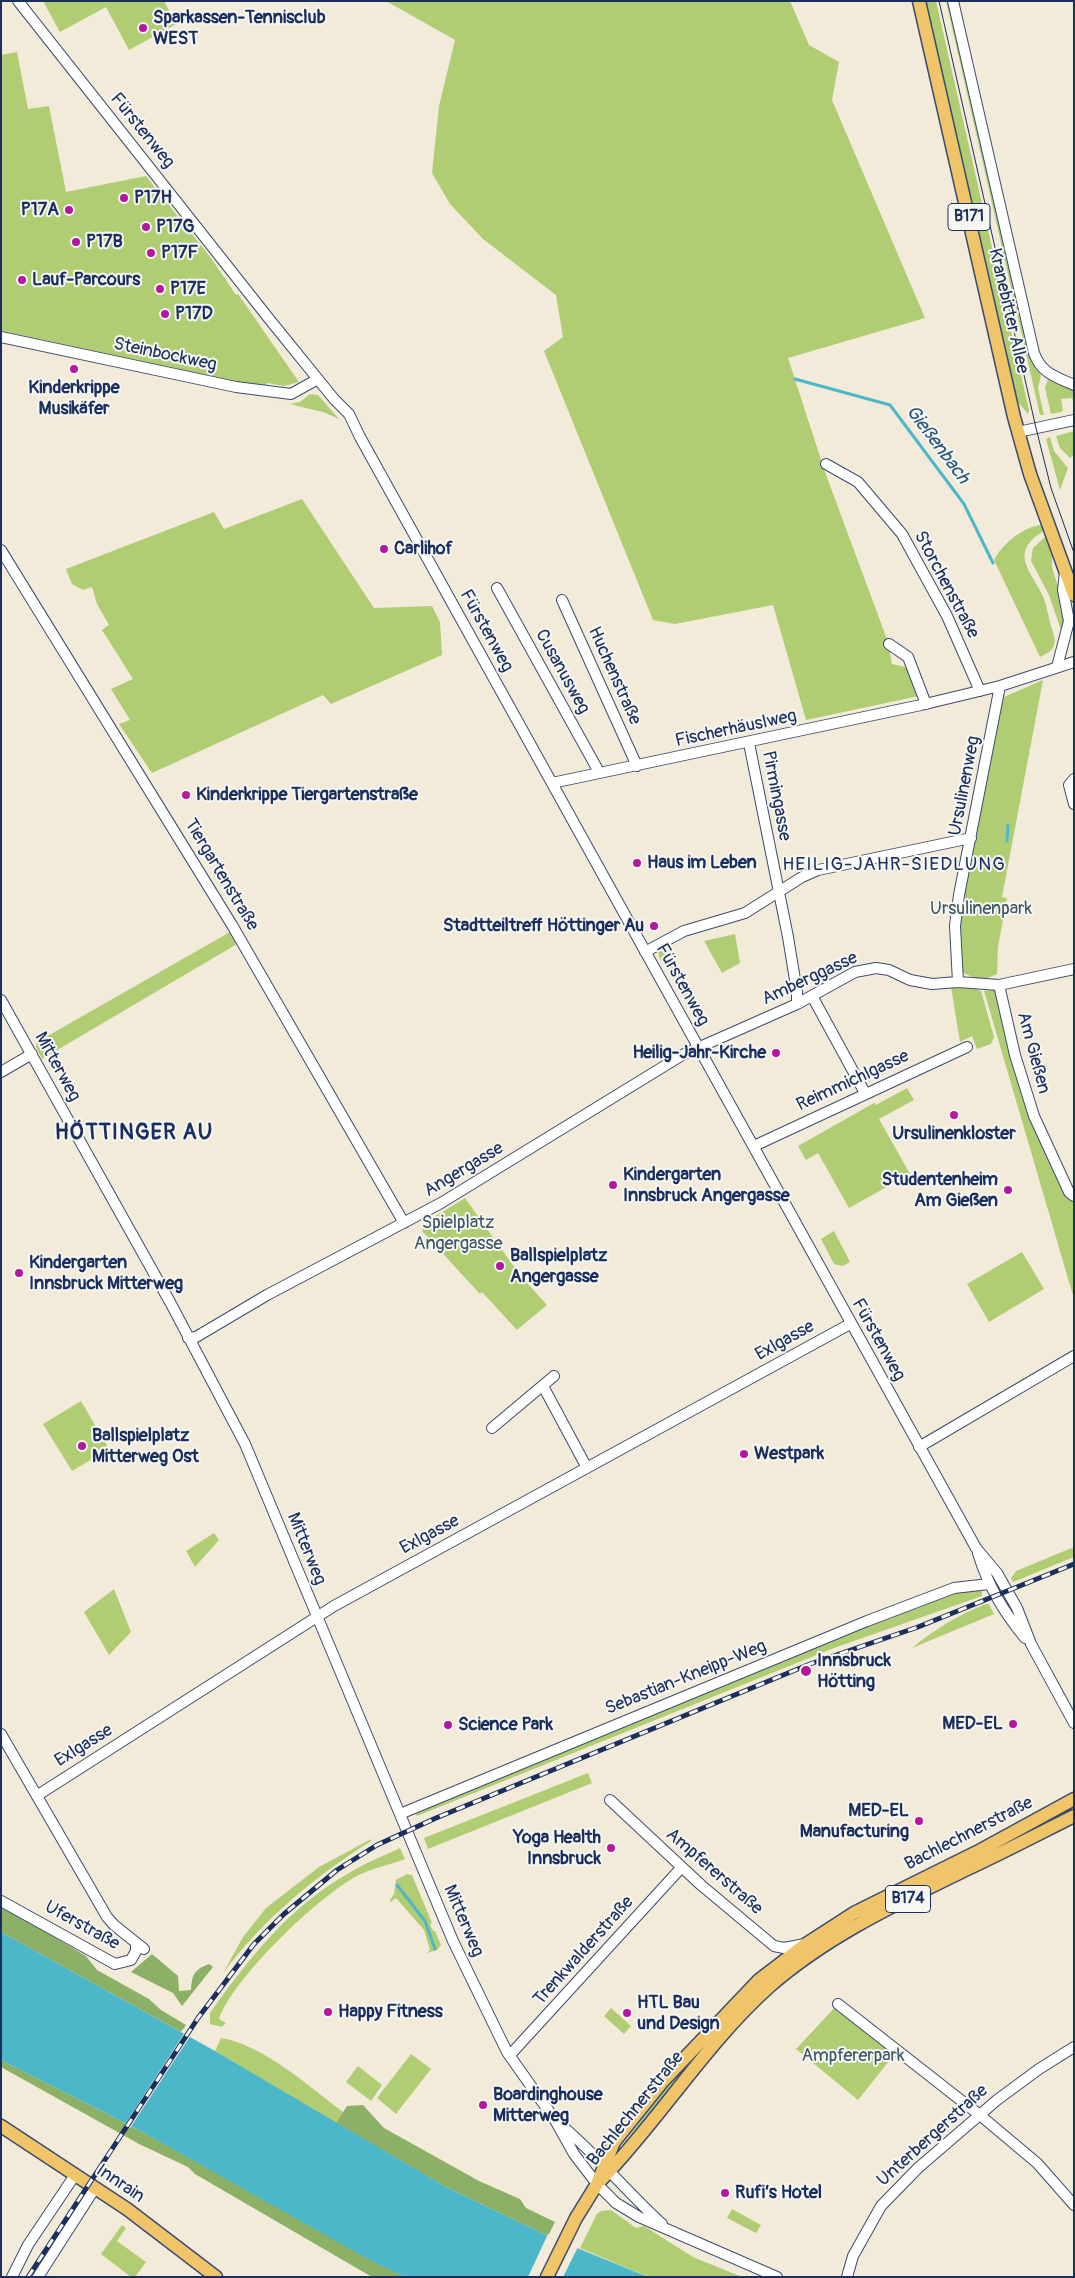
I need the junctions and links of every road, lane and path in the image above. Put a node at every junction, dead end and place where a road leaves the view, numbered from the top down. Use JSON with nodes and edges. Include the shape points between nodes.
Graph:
{"nodes":[{"id":1,"x":18,"y":1,"type":"edge"},
{"id":2,"x":919,"y":1,"type":"edge"},
{"id":3,"x":953,"y":1,"type":"edge"},
{"id":4,"x":1,"y":337,"type":"edge"},
{"id":5,"x":318,"y":379,"type":"junction"},
{"id":6,"x":1074,"y":385,"type":"edge"},
{"id":7,"x":1074,"y":420,"type":"edge"},
{"id":8,"x":1018,"y":432,"type":"junction"},
{"id":9,"x":826,"y":464,"type":"dead end"},
{"id":10,"x":1,"y":550,"type":"edge"},
{"id":11,"x":1065,"y":572,"type":"junction"},
{"id":12,"x":497,"y":588,"type":"dead end"},
{"id":13,"x":1074,"y":595,"type":"edge"},
{"id":14,"x":562,"y":600,"type":"dead end"},
{"id":15,"x":889,"y":644,"type":"dead end"},
{"id":16,"x":1074,"y":662,"type":"edge"},
{"id":17,"x":1057,"y":667,"type":"junction"},
{"id":18,"x":1000,"y":686,"type":"junction"},
{"id":19,"x":980,"y":691,"type":"junction"},
{"id":20,"x":926,"y":704,"type":"junction"},
{"id":21,"x":749,"y":743,"type":"junction"},
{"id":22,"x":637,"y":766,"type":"junction"},
{"id":23,"x":599,"y":772,"type":"junction"},
{"id":24,"x":1074,"y":780,"type":"edge"},
{"id":25,"x":552,"y":783,"type":"junction"},
{"id":26,"x":1074,"y":804,"type":"edge"},
{"id":27,"x":971,"y":838,"type":"junction"},
{"id":28,"x":779,"y":890,"type":"junction"},
{"id":29,"x":645,"y":952,"type":"junction"},
{"id":30,"x":1074,"y":968,"type":"edge"},
{"id":31,"x":958,"y":982,"type":"junction"},
{"id":32,"x":999,"y":985,"type":"junction"},
{"id":33,"x":812,"y":996,"type":"junction"},
{"id":34,"x":1,"y":1000,"type":"edge"},
{"id":35,"x":797,"y":1004,"type":"junction"},
{"id":36,"x":698,"y":1047,"type":"junction"},
{"id":37,"x":967,"y":1047,"type":"dead end"},
{"id":38,"x":32,"y":1054,"type":"junction"},
{"id":39,"x":1,"y":1072,"type":"edge"},
{"id":40,"x":865,"y":1093,"type":"junction"},
{"id":41,"x":754,"y":1146,"type":"junction"},
{"id":42,"x":1074,"y":1196,"type":"edge"},
{"id":43,"x":404,"y":1223,"type":"junction"},
{"id":44,"x":850,"y":1324,"type":"junction"},
{"id":45,"x":188,"y":1338,"type":"junction"},
{"id":46,"x":1074,"y":1356,"type":"edge"},
{"id":47,"x":554,"y":1376,"type":"dead end"},
{"id":48,"x":543,"y":1386,"type":"junction"},
{"id":49,"x":492,"y":1428,"type":"dead end"},
{"id":50,"x":919,"y":1447,"type":"junction"},
{"id":51,"x":588,"y":1468,"type":"junction"},
{"id":52,"x":976,"y":1548,"type":"junction"},
{"id":53,"x":989,"y":1584,"type":"junction"},
{"id":54,"x":317,"y":1617,"type":"junction"},
{"id":55,"x":1031,"y":1644,"type":"junction"},
{"id":56,"x":1074,"y":1723,"type":"edge"},
{"id":57,"x":1,"y":1734,"type":"edge"},
{"id":58,"x":38,"y":1795,"type":"junction"},
{"id":59,"x":1074,"y":1799,"type":"edge"},
{"id":60,"x":610,"y":1800,"type":"dead end"},
{"id":61,"x":400,"y":1814,"type":"junction"},
{"id":62,"x":1074,"y":1816,"type":"edge"},
{"id":63,"x":681,"y":1868,"type":"junction"},
{"id":64,"x":1,"y":1901,"type":"edge"},
{"id":65,"x":806,"y":1944,"type":"junction"},
{"id":66,"x":838,"y":2004,"type":"dead end"},
{"id":67,"x":1074,"y":2047,"type":"edge"},
{"id":68,"x":510,"y":2055,"type":"junction"},
{"id":69,"x":981,"y":2116,"type":"junction"},
{"id":70,"x":555,"y":2120,"type":"junction"},
{"id":71,"x":1,"y":2126,"type":"edge"},
{"id":72,"x":606,"y":2170,"type":"junction"},
{"id":73,"x":75,"y":2175,"type":"junction"},
{"id":74,"x":597,"y":2184,"type":"junction"},
{"id":75,"x":95,"y":2188,"type":"junction"},
{"id":76,"x":1074,"y":2204,"type":"edge"},
{"id":77,"x":669,"y":2229,"type":"junction"},
{"id":78,"x":12,"y":2277,"type":"edge"},
{"id":79,"x":38,"y":2277,"type":"edge"},
{"id":80,"x":216,"y":2277,"type":"edge"},
{"id":81,"x":547,"y":2277,"type":"edge"},
{"id":82,"x":777,"y":2277,"type":"edge"},
{"id":83,"x":847,"y":2277,"type":"edge"}],
"edges":[{"from":1,"to":5,"type":"street","name":"Fürstenweg"},
{"from":2,"to":8,"type":"main road","name":"Kranebitter Allee","number":"B171"},
{"from":3,"to":6,"type":"street","name":"Kranebitter Allee","via":[[1034,353],[1044,370]]},
{"from":4,"to":5,"type":"street","name":"Steinbockweg","via":[[280,394],[296,394]]},
{"from":5,"to":25,"type":"street","name":"Fürstenweg","via":[[360,437]]},
{"from":7,"to":8,"type":"street"},
{"from":8,"to":11,"type":"main road","name":"Kranebitter Allee","number":"B171"},
{"from":9,"to":19,"type":"street","name":"Storchenstraße","via":[[858,482],[905,538],[947,616]]},
{"from":10,"to":43,"type":"street","name":"Tiergartenstraße","via":[[232,925]]},
{"from":11,"to":13,"type":"main road","name":"Kranebitter Allee","number":"B171"},
{"from":11,"to":17,"type":"street","via":[[1063,590],[1069,621]]},
{"from":12,"to":23,"type":"street","name":"Cusanusweg"},
{"from":14,"to":22,"type":"street","name":"Huchenstraße"},
{"from":15,"to":20,"type":"street","via":[[908,658]]},
{"from":16,"to":17,"type":"street","name":"Fischerhäuslweg"},
{"from":17,"to":18,"type":"street","name":"Fischerhäuslweg"},
{"from":18,"to":19,"type":"street","name":"Fischerhäuslweg"},
{"from":18,"to":27,"type":"street","name":"Ursulinenweg"},
{"from":19,"to":20,"type":"street","name":"Fischerhäuslweg"},
{"from":20,"to":21,"type":"street","name":"Fischerhäuslweg"},
{"from":21,"to":22,"type":"street","name":"Fischerhäuslweg"},
{"from":21,"to":28,"type":"street","name":"Pirmingasse"},
{"from":22,"to":23,"type":"street","name":"Fischerhäuslweg"},
{"from":23,"to":25,"type":"street","name":"Fischerhäuslweg"},
{"from":24,"to":26,"type":"street","via":[[1069,785]]},
{"from":25,"to":29,"type":"street","name":"Fürstenweg"},
{"from":27,"to":28,"type":"street","via":[[818,870]]},
{"from":27,"to":31,"type":"street","name":"Ursulinenweg","via":[[956,926]]},
{"from":28,"to":29,"type":"street","via":[[745,913],[684,931]]},
{"from":28,"to":35,"type":"street","name":"Pirmingasse"},
{"from":29,"to":36,"type":"street","name":"Fürstenweg"},
{"from":30,"to":32,"type":"street"},
{"from":31,"to":32,"type":"street","name":"Amberggasse"},
{"from":31,"to":33,"type":"street","name":"Amberggasse","via":[[932,984],[910,980],[889,970],[863,969]]},
{"from":32,"to":42,"type":"street","name":"Am Gießen","via":[[1015,1055],[1034,1116],[1069,1192]]},
{"from":33,"to":35,"type":"street","name":"Amberggasse"},
{"from":33,"to":40,"type":"street"},
{"from":34,"to":38,"type":"street","name":"Mitterweg"},
{"from":35,"to":36,"type":"street","name":"Amberggasse"},
{"from":36,"to":41,"type":"street","name":"Fürstenweg"},
{"from":36,"to":43,"type":"street","name":"Angergasse"},
{"from":37,"to":40,"type":"street","name":"Reimmichlgasse"},
{"from":38,"to":39,"type":"street"},
{"from":38,"to":45,"type":"street","name":"Mitterweg"},
{"from":40,"to":41,"type":"street","name":"Reimmichlgasse"},
{"from":41,"to":44,"type":"street","name":"Fürstenweg"},
{"from":43,"to":45,"type":"street","name":"Angergasse","via":[[267,1295],[196,1338]]},
{"from":44,"to":50,"type":"street","name":"Fürstenweg"},
{"from":44,"to":51,"type":"street","name":"Exlgasse"},
{"from":45,"to":54,"type":"street","name":"Mitterweg","via":[[245,1444]]},
{"from":46,"to":50,"type":"street"},
{"from":47,"to":48,"type":"street"},
{"from":48,"to":49,"type":"street"},
{"from":48,"to":51,"type":"street"},
{"from":50,"to":52,"type":"street","name":"Fürstenweg"},
{"from":51,"to":54,"type":"street","name":"Exlgasse"},
{"from":52,"to":53,"type":"street","name":"Fürstenweg"},
{"from":52,"to":55,"type":"street","name":"Fürstenweg","via":[[1001,1580],[1017,1608]]},
{"from":53,"to":55,"type":"street","name":"Fürstenweg","via":[[1004,1612]]},
{"from":53,"to":61,"type":"street","name":"Sebastian-Kneipp-Weg","via":[[954,1588],[867,1621]]},
{"from":54,"to":58,"type":"street","name":"Exlgasse"},
{"from":54,"to":61,"type":"street","name":"Mitterweg"},
{"from":55,"to":56,"type":"street","name":"Fürstenweg"},
{"from":57,"to":58,"type":"street"},
{"from":58,"to":64,"type":"street","name":"Uferstraße","via":[[107,1916],[140,1946],[131,1960],[115,1964]]},
{"from":59,"to":65,"type":"main road","name":"Bachlechnerstraße","number":"B174","via":[[854,1913]]},
{"from":60,"to":63,"type":"street","name":"Ampfererstraße"},
{"from":61,"to":68,"type":"street","name":"Mitterweg","via":[[456,1947]]},
{"from":62,"to":72,"type":"main road","name":"Bachlechnerstraße","number":"B174","via":[[850,1929],[788,1972],[747,2007]]},
{"from":63,"to":65,"type":"street","name":"Ampfererstraße","via":[[774,1946],[784,1948]]},
{"from":63,"to":68,"type":"street","name":"Trenkwalderstraße"},
{"from":65,"to":72,"type":"main road","name":"Bachlechnerstraße","number":"B174","via":[[759,1980],[663,2081],[614,2142]]},
{"from":66,"to":69,"type":"street"},
{"from":67,"to":69,"type":"street","name":"Unterbergerstraße","via":[[997,2100]]},
{"from":68,"to":70,"type":"street","name":"Mitterweg"},
{"from":69,"to":76,"type":"street","via":[[1036,2163]]},
{"from":69,"to":83,"type":"street","name":"Unterbergerstraße","via":[[918,2168],[881,2206],[853,2256]]},
{"from":70,"to":72,"type":"street","name":"Mitterweg"},
{"from":70,"to":74,"type":"street","name":"Mitterweg","via":[[572,2151]]},
{"from":71,"to":73,"type":"main road","name":"Innrain"},
{"from":72,"to":74,"type":"main road","name":"Bachlechnerstraße","number":"B174"},
{"from":72,"to":77,"type":"street","name":"Mitterweg"},
{"from":73,"to":75,"type":"main road","name":"Innrain"},
{"from":73,"to":78,"type":"street","via":[[28,2245]]},
{"from":74,"to":77,"type":"street","name":"Mitterweg","via":[[616,2203]]},
{"from":74,"to":81,"type":"main road","number":"B174"},
{"from":75,"to":79,"type":"street"},
{"from":75,"to":80,"type":"main road","name":"Innrain","via":[[169,2239]]},
{"from":77,"to":82,"type":"street","name":"Mitterweg"}]}
